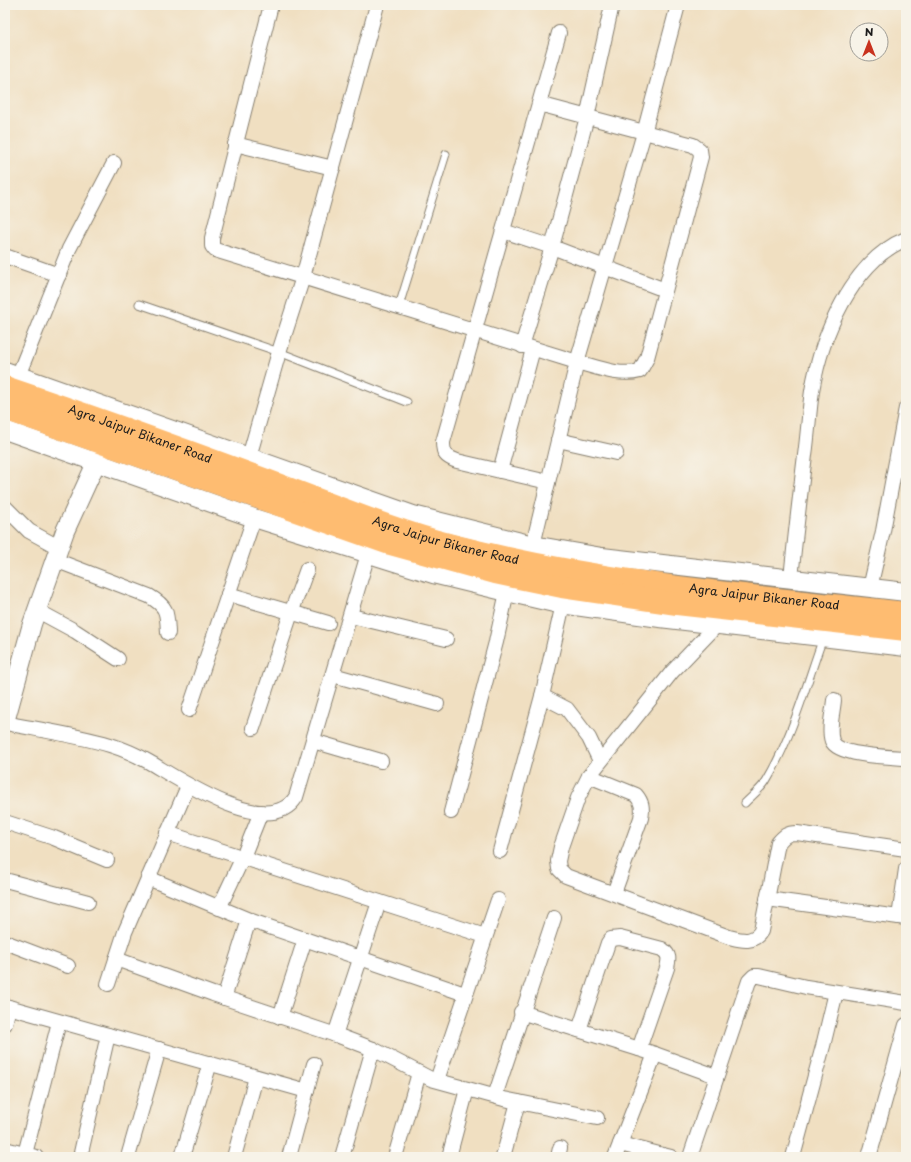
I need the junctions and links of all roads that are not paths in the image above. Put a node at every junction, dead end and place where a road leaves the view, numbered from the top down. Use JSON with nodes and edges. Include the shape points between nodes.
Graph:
{"nodes":[{"id":1,"x":271,"y":5,"type":"edge"},
{"id":2,"x":377,"y":5,"type":"edge"},
{"id":3,"x":612,"y":5,"type":"edge"},
{"id":4,"x":678,"y":5,"type":"edge"},
{"id":5,"x":559,"y":33,"type":"dead end"},
{"id":6,"x":539,"y":104,"type":"junction"},
{"id":7,"x":587,"y":117,"type":"junction"},
{"id":8,"x":644,"y":133,"type":"junction"},
{"id":9,"x":235,"y":144,"type":"junction"},
{"id":10,"x":446,"y":154,"type":"dead end"},
{"id":11,"x":114,"y":163,"type":"dead end"},
{"id":12,"x":333,"y":168,"type":"junction"},
{"id":13,"x":503,"y":232,"type":"junction"},
{"id":14,"x":906,"y":239,"type":"edge"},
{"id":15,"x":552,"y":247,"type":"junction"},
{"id":16,"x":5,"y":256,"type":"edge"},
{"id":17,"x":605,"y":267,"type":"junction"},
{"id":18,"x":59,"y":274,"type":"junction"},
{"id":19,"x":303,"y":278,"type":"junction"},
{"id":20,"x":665,"y":290,"type":"junction"},
{"id":21,"x":139,"y":304,"type":"dead end"},
{"id":22,"x":399,"y":306,"type":"junction"},
{"id":23,"x":475,"y":331,"type":"junction"},
{"id":24,"x":528,"y":347,"type":"junction"},
{"id":25,"x":279,"y":352,"type":"junction"},
{"id":26,"x":577,"y":362,"type":"junction"},
{"id":27,"x":9,"y":378,"type":"edge"},
{"id":28,"x":407,"y":402,"type":"dead end"},
{"id":29,"x":5,"y":408,"type":"edge"},
{"id":30,"x":906,"y":408,"type":"edge"},
{"id":31,"x":5,"y":430,"type":"edge"},
{"id":32,"x":558,"y":440,"type":"junction"},
{"id":33,"x":105,"y":442,"type":"junction"},
{"id":34,"x":207,"y":450,"type":"junction"},
{"id":35,"x":616,"y":453,"type":"dead end"},
{"id":36,"x":249,"y":457,"type":"junction"},
{"id":37,"x":500,"y":471,"type":"junction"},
{"id":38,"x":548,"y":482,"type":"junction"},
{"id":39,"x":5,"y":507,"type":"edge"},
{"id":40,"x":254,"y":518,"type":"junction"},
{"id":41,"x":533,"y":545,"type":"junction"},
{"id":42,"x":57,"y":554,"type":"junction"},
{"id":43,"x":368,"y":554,"type":"junction"},
{"id":44,"x":307,"y":569,"type":"dead end"},
{"id":45,"x":791,"y":579,"type":"junction"},
{"id":46,"x":870,"y":588,"type":"junction"},
{"id":47,"x":507,"y":592,"type":"junction"},
{"id":48,"x":906,"y":592,"type":"edge"},
{"id":49,"x":228,"y":594,"type":"junction"},
{"id":50,"x":563,"y":604,"type":"junction"},
{"id":51,"x":291,"y":613,"type":"junction"},
{"id":52,"x":906,"y":613,"type":"edge"},
{"id":53,"x":351,"y":616,"type":"junction"},
{"id":54,"x":35,"y":618,"type":"junction"},
{"id":55,"x":328,"y":623,"type":"dead end"},
{"id":56,"x":717,"y":625,"type":"junction"},
{"id":57,"x":906,"y":630,"type":"edge"},
{"id":58,"x":168,"y":633,"type":"dead end"},
{"id":59,"x":823,"y":638,"type":"junction"},
{"id":60,"x":446,"y":639,"type":"dead end"},
{"id":61,"x":906,"y":647,"type":"edge"},
{"id":62,"x":118,"y":659,"type":"dead end"},
{"id":63,"x":333,"y":675,"type":"junction"},
{"id":64,"x":542,"y":696,"type":"junction"},
{"id":65,"x":834,"y":700,"type":"dead end"},
{"id":66,"x":437,"y":704,"type":"dead end"},
{"id":67,"x":189,"y":710,"type":"dead end"},
{"id":68,"x":5,"y":722,"type":"edge"},
{"id":69,"x":253,"y":728,"type":"dead end"},
{"id":70,"x":313,"y":741,"type":"junction"},
{"id":71,"x":906,"y":758,"type":"edge"},
{"id":72,"x":381,"y":761,"type":"dead end"},
{"id":73,"x":600,"y":761,"type":"junction"},
{"id":74,"x":589,"y":776,"type":"junction"},
{"id":75,"x":188,"y":786,"type":"junction"},
{"id":76,"x":745,"y":803,"type":"dead end"},
{"id":77,"x":262,"y":812,"type":"junction"},
{"id":78,"x":451,"y":812,"type":"dead end"},
{"id":79,"x":5,"y":822,"type":"edge"},
{"id":80,"x":167,"y":833,"type":"junction"},
{"id":81,"x":906,"y":849,"type":"edge"},
{"id":82,"x":500,"y":851,"type":"dead end"},
{"id":83,"x":243,"y":857,"type":"junction"},
{"id":84,"x":106,"y":860,"type":"dead end"},
{"id":85,"x":906,"y":869,"type":"edge"},
{"id":86,"x":148,"y":878,"type":"junction"},
{"id":87,"x":5,"y":880,"type":"edge"},
{"id":88,"x":614,"y":893,"type":"junction"},
{"id":89,"x":768,"y":899,"type":"junction"},
{"id":90,"x":498,"y":900,"type":"dead end"},
{"id":91,"x":88,"y":902,"type":"dead end"},
{"id":92,"x":379,"y":902,"type":"junction"},
{"id":93,"x":219,"y":908,"type":"junction"},
{"id":94,"x":902,"y":917,"type":"edge"},
{"id":95,"x":554,"y":918,"type":"dead end"},
{"id":96,"x":249,"y":920,"type":"junction"},
{"id":97,"x":485,"y":936,"type":"junction"},
{"id":98,"x":305,"y":939,"type":"junction"},
{"id":99,"x":5,"y":942,"type":"edge"},
{"id":100,"x":360,"y":958,"type":"junction"},
{"id":101,"x":116,"y":959,"type":"junction"},
{"id":102,"x":68,"y":966,"type":"dead end"},
{"id":103,"x":108,"y":984,"type":"dead end"},
{"id":104,"x":836,"y":992,"type":"junction"},
{"id":105,"x":465,"y":994,"type":"junction"},
{"id":106,"x":224,"y":998,"type":"junction"},
{"id":107,"x":906,"y":1003,"type":"edge"},
{"id":108,"x":7,"y":1006,"type":"edge"},
{"id":109,"x":522,"y":1012,"type":"junction"},
{"id":110,"x":280,"y":1016,"type":"junction"},
{"id":111,"x":59,"y":1022,"type":"junction"},
{"id":112,"x":5,"y":1024,"type":"edge"},
{"id":113,"x":906,"y":1025,"type":"edge"},
{"id":114,"x":579,"y":1030,"type":"junction"},
{"id":115,"x":335,"y":1034,"type":"junction"},
{"id":116,"x":108,"y":1035,"type":"junction"},
{"id":117,"x":159,"y":1049,"type":"junction"},
{"id":118,"x":373,"y":1049,"type":"junction"},
{"id":119,"x":639,"y":1049,"type":"junction"},
{"id":120,"x":655,"y":1054,"type":"junction"},
{"id":121,"x":210,"y":1064,"type":"junction"},
{"id":122,"x":314,"y":1064,"type":"dead end"},
{"id":123,"x":418,"y":1074,"type":"junction"},
{"id":124,"x":716,"y":1076,"type":"junction"},
{"id":125,"x":256,"y":1077,"type":"junction"},
{"id":126,"x":437,"y":1080,"type":"junction"},
{"id":127,"x":467,"y":1089,"type":"junction"},
{"id":128,"x":307,"y":1091,"type":"junction"},
{"id":129,"x":495,"y":1096,"type":"junction"},
{"id":130,"x":518,"y":1102,"type":"junction"},
{"id":131,"x":597,"y":1118,"type":"dead end"},
{"id":132,"x":5,"y":1149,"type":"edge"},
{"id":133,"x":617,"y":1151,"type":"edge"},
{"id":134,"x":30,"y":1155,"type":"edge"},
{"id":135,"x":80,"y":1157,"type":"edge"},
{"id":136,"x":128,"y":1157,"type":"edge"},
{"id":137,"x":182,"y":1157,"type":"edge"},
{"id":138,"x":234,"y":1157,"type":"edge"},
{"id":139,"x":289,"y":1157,"type":"edge"},
{"id":140,"x":342,"y":1157,"type":"edge"},
{"id":141,"x":395,"y":1157,"type":"edge"},
{"id":142,"x":449,"y":1157,"type":"edge"},
{"id":143,"x":503,"y":1157,"type":"edge"},
{"id":144,"x":671,"y":1157,"type":"edge"},
{"id":145,"x":690,"y":1157,"type":"edge"},
{"id":146,"x":793,"y":1157,"type":"edge"},
{"id":147,"x":869,"y":1157,"type":"edge"}],
"edges":[{"from":1,"to":9,"type":"street"},
{"from":2,"to":12,"type":"street"},
{"from":3,"to":7,"type":"street"},
{"from":4,"to":8,"type":"street"},
{"from":5,"to":6,"type":"street"},
{"from":6,"to":7,"type":"street"},
{"from":6,"to":13,"type":"street"},
{"from":7,"to":8,"type":"street"},
{"from":7,"to":15,"type":"street"},
{"from":8,"to":17,"type":"street"},
{"from":8,"to":20,"type":"street","via":[[694,145],[701,153]]},
{"from":9,"to":12,"type":"street"},
{"from":9,"to":19,"type":"street","via":[[212,246],[220,252]]},
{"from":10,"to":22,"type":"lane"},
{"from":11,"to":18,"type":"street","via":[[69,249]]},
{"from":12,"to":19,"type":"street"},
{"from":13,"to":15,"type":"street"},
{"from":13,"to":23,"type":"street"},
{"from":14,"to":45,"type":"street","via":[[878,256],[856,281],[836,313],[826,338],[812,391]]},
{"from":15,"to":17,"type":"street"},
{"from":15,"to":24,"type":"street"},
{"from":16,"to":18,"type":"street"},
{"from":17,"to":20,"type":"street"},
{"from":17,"to":26,"type":"street"},
{"from":18,"to":27,"type":"street"},
{"from":19,"to":22,"type":"street"},
{"from":19,"to":25,"type":"street"},
{"from":20,"to":26,"type":"street","via":[[647,358],[640,371],[621,373]]},
{"from":21,"to":25,"type":"lane"},
{"from":22,"to":23,"type":"street"},
{"from":23,"to":24,"type":"street"},
{"from":23,"to":37,"type":"street","via":[[443,442],[443,450],[447,457],[457,461]]},
{"from":24,"to":26,"type":"street"},
{"from":24,"to":37,"type":"street"},
{"from":25,"to":28,"type":"lane"},
{"from":25,"to":36,"type":"street"},
{"from":26,"to":32,"type":"street"},
{"from":27,"to":33,"type":"highway","name":"Agra Jaipur Bikaner Road"},
{"from":27,"to":34,"type":"street"},
{"from":29,"to":33,"type":"highway","name":"Agra Jaipur Bikaner Road"},
{"from":30,"to":46,"type":"street"},
{"from":31,"to":33,"type":"street"},
{"from":32,"to":35,"type":"street"},
{"from":32,"to":38,"type":"street"},
{"from":33,"to":34,"type":"highway","name":"Agra Jaipur Bikaner Road"},
{"from":33,"to":40,"type":"street"},
{"from":33,"to":42,"type":"street"},
{"from":33,"to":57,"type":"highway","name":"Agra Jaipur Bikaner Road","via":[[390,544],[495,573],[562,587],[677,604]]},
{"from":34,"to":36,"type":"street"},
{"from":34,"to":52,"type":"highway","name":"Agra Jaipur Bikaner Road","via":[[400,529],[450,545],[567,570],[674,587]]},
{"from":36,"to":41,"type":"street","via":[[413,515]]},
{"from":37,"to":38,"type":"street"},
{"from":38,"to":41,"type":"street"},
{"from":39,"to":42,"type":"street"},
{"from":40,"to":43,"type":"street"},
{"from":40,"to":49,"type":"street"},
{"from":41,"to":45,"type":"street","via":[[602,557]]},
{"from":42,"to":54,"type":"street"},
{"from":42,"to":58,"type":"street","via":[[160,602],[167,612]]},
{"from":43,"to":47,"type":"street","via":[[433,574]]},
{"from":43,"to":53,"type":"street"},
{"from":44,"to":51,"type":"street"},
{"from":45,"to":46,"type":"street"},
{"from":46,"to":48,"type":"street"},
{"from":47,"to":50,"type":"street"},
{"from":47,"to":78,"type":"street"},
{"from":49,"to":51,"type":"street"},
{"from":49,"to":67,"type":"street"},
{"from":50,"to":56,"type":"street"},
{"from":50,"to":64,"type":"street"},
{"from":51,"to":55,"type":"street"},
{"from":51,"to":69,"type":"street"},
{"from":53,"to":60,"type":"street"},
{"from":53,"to":63,"type":"street"},
{"from":54,"to":62,"type":"street","via":[[75,631]]},
{"from":54,"to":68,"type":"street"},
{"from":56,"to":59,"type":"street"},
{"from":56,"to":73,"type":"street","via":[[672,672]]},
{"from":59,"to":61,"type":"street"},
{"from":59,"to":76,"type":"lane","via":[[789,733],[775,763],[765,782]]},
{"from":63,"to":66,"type":"street"},
{"from":63,"to":70,"type":"street"},
{"from":64,"to":73,"type":"street","via":[[567,709],[588,738]]},
{"from":64,"to":82,"type":"street"},
{"from":65,"to":71,"type":"street","via":[[831,733],[832,741],[837,748],[847,752]]},
{"from":68,"to":75,"type":"street","via":[[109,745],[149,762]]},
{"from":70,"to":72,"type":"street"},
{"from":70,"to":77,"type":"street","via":[[296,797],[291,805],[275,812]]},
{"from":73,"to":74,"type":"street"},
{"from":74,"to":88,"type":"street","via":[[636,795],[643,808]]},
{"from":74,"to":88,"type":"street","via":[[578,798],[561,847],[559,869],[566,876]]},
{"from":75,"to":77,"type":"street","via":[[240,808]]},
{"from":75,"to":80,"type":"street"},
{"from":77,"to":83,"type":"street"},
{"from":79,"to":84,"type":"street","via":[[54,838]]},
{"from":80,"to":83,"type":"street"},
{"from":80,"to":86,"type":"street"},
{"from":81,"to":89,"type":"street","via":[[789,833],[778,843]]},
{"from":83,"to":92,"type":"street"},
{"from":83,"to":93,"type":"street"},
{"from":85,"to":94,"type":"street"},
{"from":86,"to":93,"type":"street"},
{"from":86,"to":101,"type":"street"},
{"from":87,"to":91,"type":"street"},
{"from":88,"to":89,"type":"street","via":[[729,937],[745,940],[752,940],[761,931]]},
{"from":89,"to":94,"type":"street"},
{"from":90,"to":97,"type":"street"},
{"from":92,"to":97,"type":"street"},
{"from":92,"to":100,"type":"street"},
{"from":93,"to":96,"type":"street"},
{"from":95,"to":109,"type":"street"},
{"from":96,"to":98,"type":"street"},
{"from":96,"to":106,"type":"street"},
{"from":97,"to":105,"type":"street"},
{"from":98,"to":100,"type":"street"},
{"from":98,"to":110,"type":"street"},
{"from":99,"to":102,"type":"street"},
{"from":100,"to":105,"type":"street"},
{"from":100,"to":115,"type":"street"},
{"from":101,"to":103,"type":"street"},
{"from":101,"to":106,"type":"street"},
{"from":104,"to":107,"type":"street"},
{"from":104,"to":124,"type":"street","via":[[754,976],[749,981]]},
{"from":104,"to":146,"type":"street"},
{"from":105,"to":126,"type":"street"},
{"from":106,"to":110,"type":"street"},
{"from":108,"to":111,"type":"street"},
{"from":108,"to":112,"type":"street"},
{"from":109,"to":114,"type":"street"},
{"from":109,"to":129,"type":"street"},
{"from":110,"to":115,"type":"street"},
{"from":111,"to":116,"type":"street"},
{"from":111,"to":134,"type":"street"},
{"from":113,"to":147,"type":"street"},
{"from":114,"to":119,"type":"street"},
{"from":114,"to":119,"type":"street","via":[[611,939],[620,938],[662,949],[668,953],[668,968]]},
{"from":115,"to":118,"type":"street"},
{"from":116,"to":117,"type":"street"},
{"from":116,"to":135,"type":"street"},
{"from":117,"to":121,"type":"street"},
{"from":117,"to":136,"type":"street"},
{"from":118,"to":123,"type":"street"},
{"from":118,"to":140,"type":"street"},
{"from":119,"to":120,"type":"street"},
{"from":120,"to":124,"type":"street"},
{"from":120,"to":133,"type":"street"},
{"from":121,"to":125,"type":"street"},
{"from":121,"to":137,"type":"street"},
{"from":122,"to":128,"type":"street"},
{"from":123,"to":126,"type":"street"},
{"from":123,"to":141,"type":"street"},
{"from":124,"to":145,"type":"street"},
{"from":125,"to":128,"type":"street"},
{"from":125,"to":138,"type":"street"},
{"from":126,"to":127,"type":"street"},
{"from":127,"to":129,"type":"street"},
{"from":127,"to":142,"type":"street"},
{"from":128,"to":139,"type":"street"},
{"from":129,"to":130,"type":"street"},
{"from":130,"to":131,"type":"street"},
{"from":130,"to":143,"type":"street"},
{"from":132,"to":134,"type":"street"},
{"from":133,"to":144,"type":"street"}]}
